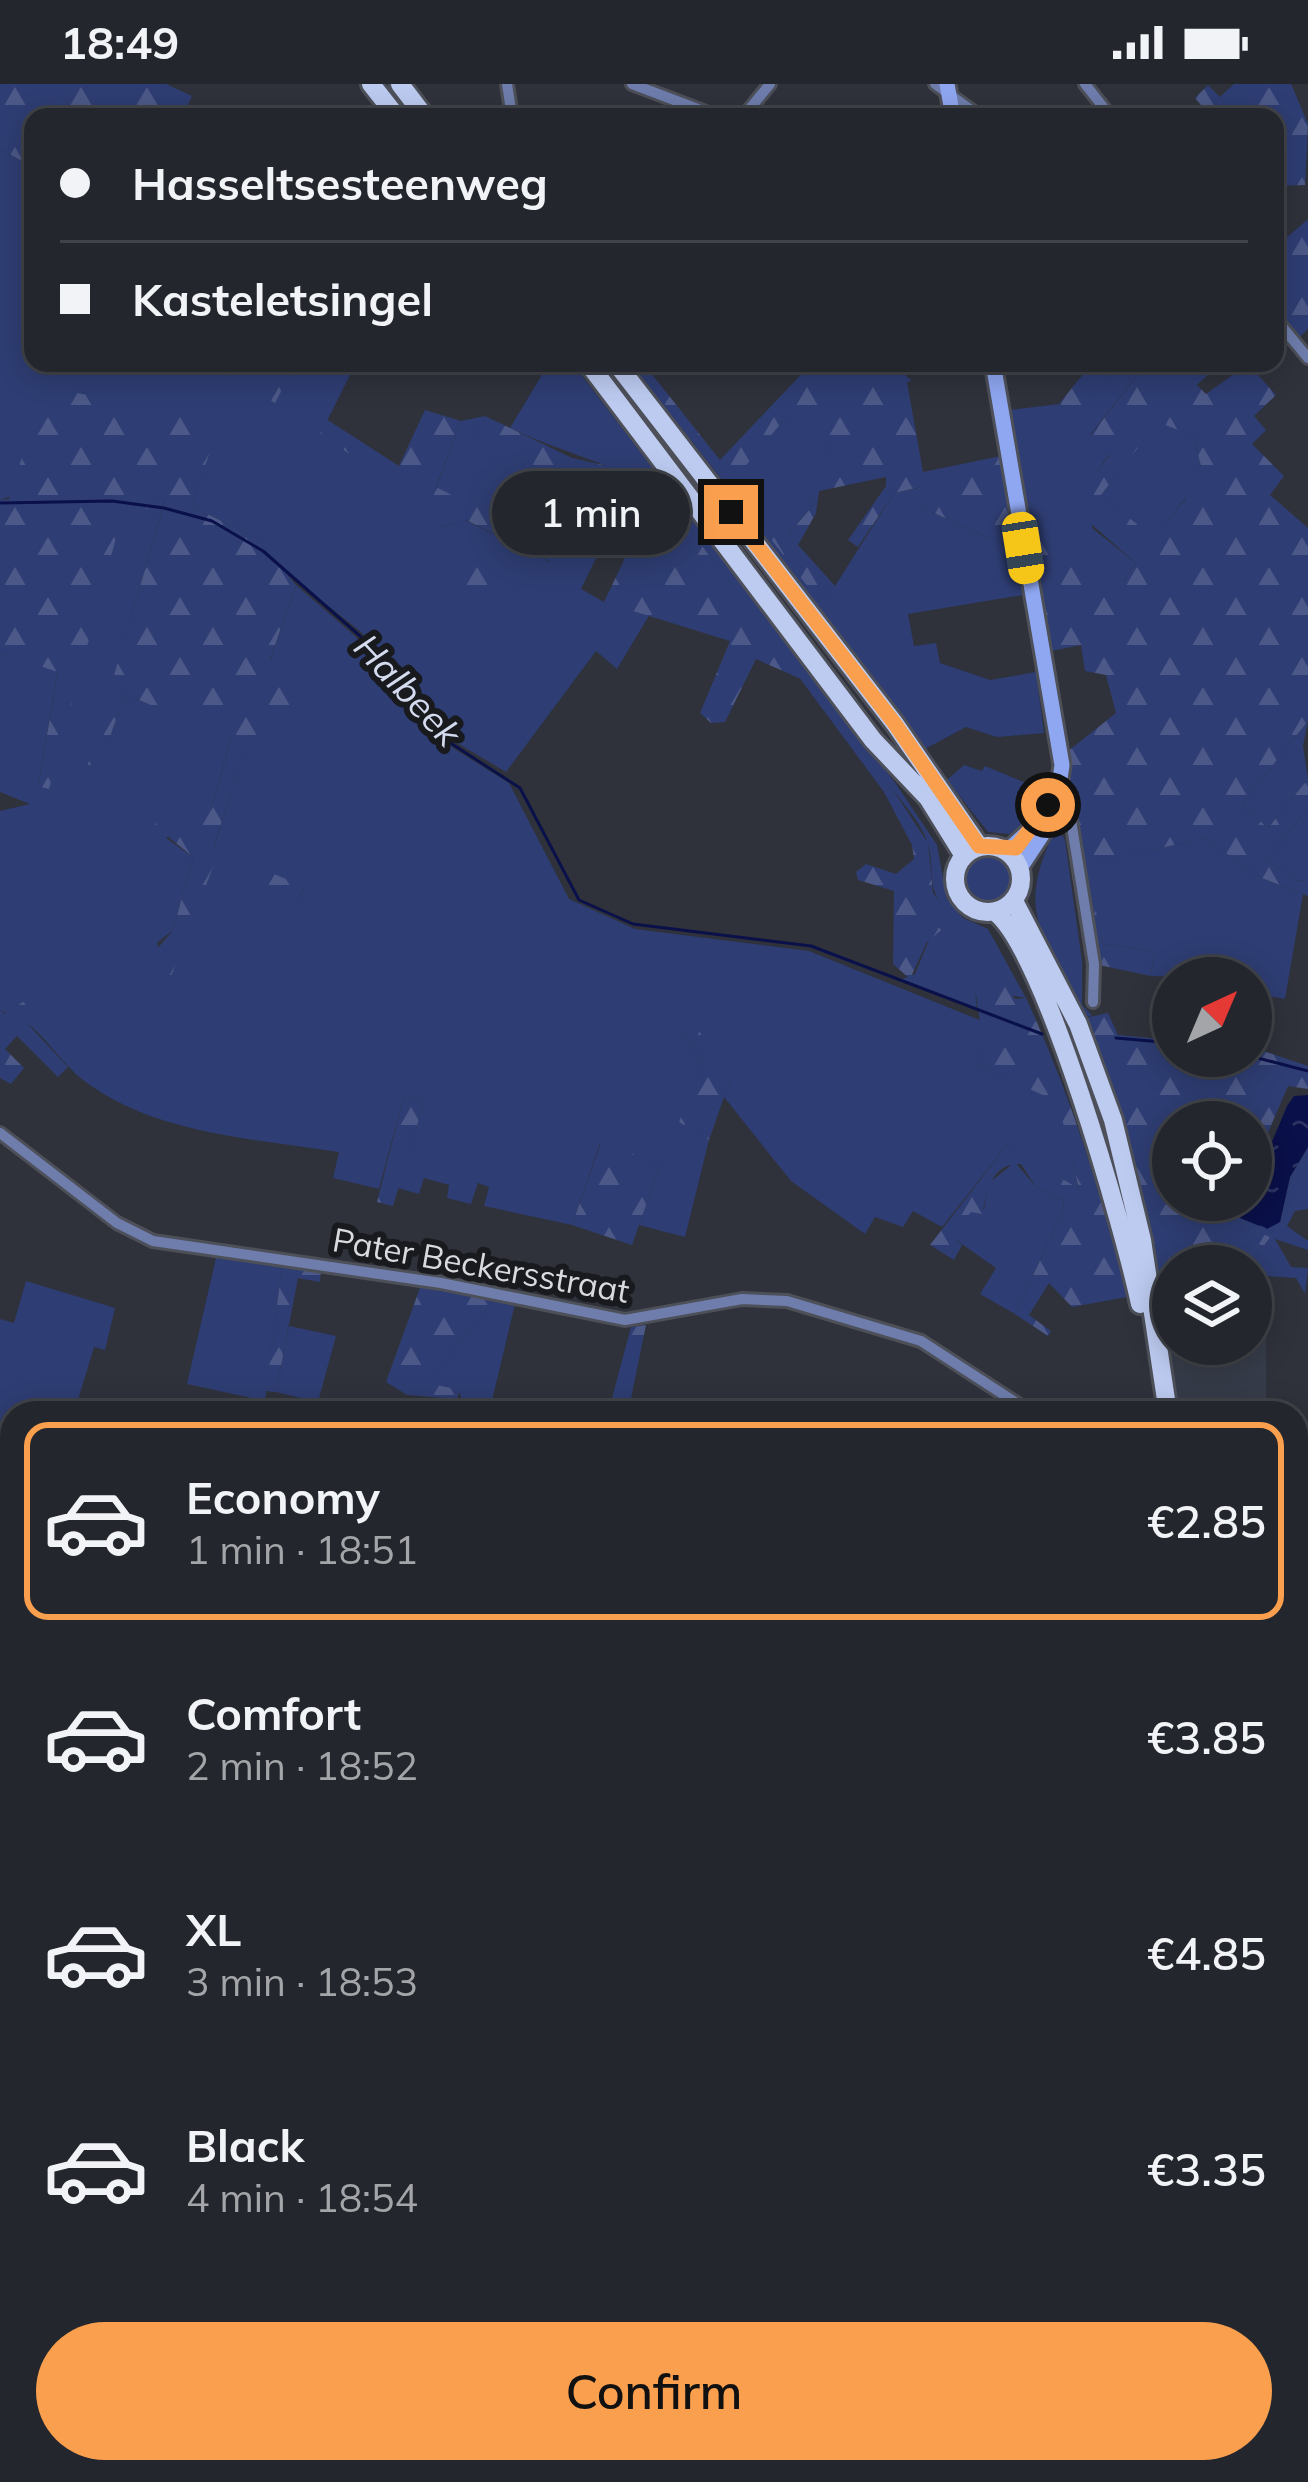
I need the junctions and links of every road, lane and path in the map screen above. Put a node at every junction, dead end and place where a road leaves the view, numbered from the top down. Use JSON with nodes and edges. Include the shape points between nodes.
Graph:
{"nodes":[{"id":1,"x":371,"y":84,"type":"edge"},
{"id":2,"x":400,"y":84,"type":"edge"},
{"id":3,"x":632,"y":84,"type":"edge"},
{"id":4,"x":770,"y":84,"type":"edge"},
{"id":5,"x":1085,"y":84,"type":"edge"},
{"id":6,"x":944,"y":87,"type":"edge"},
{"id":7,"x":390,"y":108,"type":"edge"},
{"id":8,"x":418,"y":108,"type":"edge"},
{"id":9,"x":695,"y":108,"type":"edge"},
{"id":10,"x":750,"y":108,"type":"edge"},
{"id":11,"x":970,"y":108,"type":"edge"},
{"id":12,"x":1104,"y":108,"type":"edge"},
{"id":13,"x":1284,"y":329,"type":"edge"},
{"id":14,"x":1308,"y":358,"type":"edge"},
{"id":15,"x":595,"y":372,"type":"edge"},
{"id":16,"x":623,"y":372,"type":"edge"},
{"id":17,"x":994,"y":372,"type":"edge"},
{"id":18,"x":1054,"y":736,"type":"junction"},
{"id":19,"x":1058,"y":807,"type":"junction"},
{"id":20,"x":1007,"y":850,"type":"junction"},
{"id":21,"x":971,"y":851,"type":"junction"},
{"id":22,"x":1020,"y":868,"type":"junction"},
{"id":23,"x":1014,"y":901,"type":"junction"},
{"id":24,"x":995,"y":912,"type":"junction"},
{"id":25,"x":1037,"y":964,"type":"junction"},
{"id":26,"x":1093,"y":1002,"type":"dead end"},
{"id":27,"x":0,"y":1132,"type":"edge"},
{"id":28,"x":1014,"y":1401,"type":"edge"},
{"id":29,"x":1164,"y":1401,"type":"edge"}],
"edges":[{"from":1,"to":7,"type":"main road"},
{"from":2,"to":8,"type":"main road"},
{"from":3,"to":9,"type":"street"},
{"from":4,"to":10,"type":"street"},
{"from":5,"to":12,"type":"street"},
{"from":6,"to":11,"type":"street"},
{"from":13,"to":14,"type":"street"},
{"from":15,"to":21,"type":"main road","via":[[873,740]]},
{"from":16,"to":21,"type":"main road","via":[[895,724]]},
{"from":17,"to":18,"type":"street"},
{"from":18,"to":19,"type":"street","via":[[1062,765]]},
{"from":18,"to":20,"type":"street","via":[[1048,805]]},
{"from":19,"to":22,"type":"street"},
{"from":19,"to":26,"type":"street","via":[[1071,820]]},
{"from":20,"to":21,"type":"main road"},
{"from":20,"to":22,"type":"main road"},
{"from":21,"to":24,"type":"main road","via":[[955,874],[959,895],[974,909]]},
{"from":22,"to":23,"type":"main road"},
{"from":23,"to":24,"type":"main road"},
{"from":23,"to":25,"type":"main road"},
{"from":24,"to":25,"type":"main road"},
{"from":25,"to":29,"type":"main road","via":[[1100,1152]]},
{"from":27,"to":28,"type":"street","name":"Pater Beckersstraat","via":[[116,1223],[153,1241],[441,1283],[625,1321],[742,1299],[788,1301],[921,1341]]}]}
